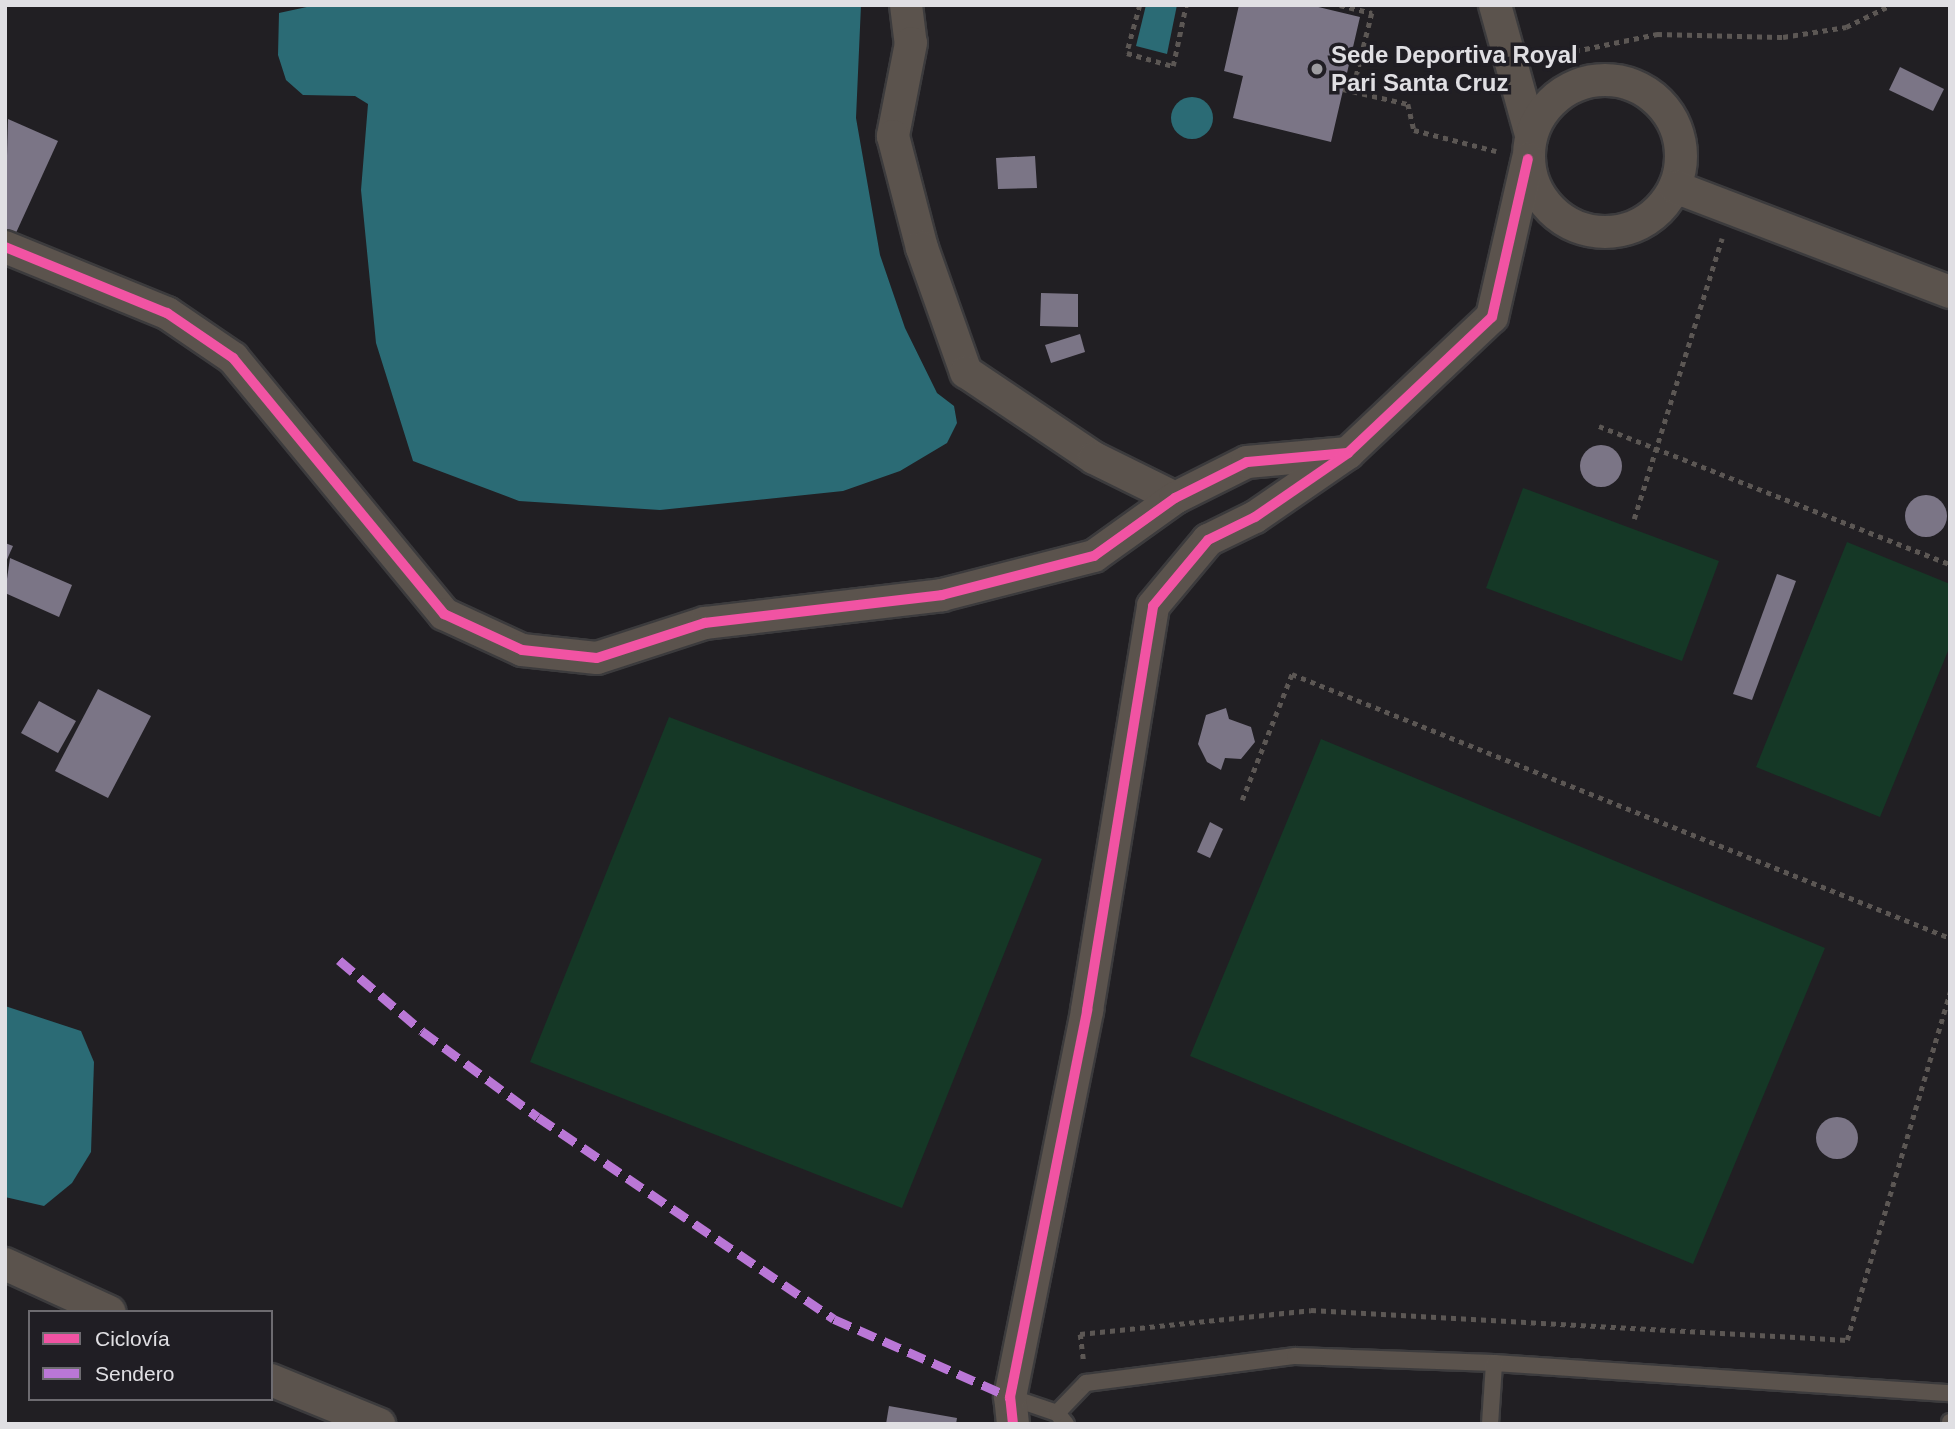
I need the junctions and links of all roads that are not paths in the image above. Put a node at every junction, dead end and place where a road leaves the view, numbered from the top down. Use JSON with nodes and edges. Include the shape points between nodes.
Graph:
{"nodes":[{"id":1,"x":906,"y":5,"type":"edge"},
{"id":2,"x":1495,"y":5,"type":"edge"},
{"id":3,"x":1530,"y":147,"type":"junction"},
{"id":4,"x":1675,"y":187,"type":"junction"},
{"id":5,"x":5,"y":247,"type":"edge"},
{"id":6,"x":1950,"y":292,"type":"edge"},
{"id":7,"x":1348,"y":453,"type":"junction"},
{"id":8,"x":1175,"y":498,"type":"junction"},
{"id":9,"x":5,"y":1264,"type":"edge"},
{"id":10,"x":106,"y":1310,"type":"edge"},
{"id":11,"x":1494,"y":1363,"type":"junction"},
{"id":12,"x":273,"y":1381,"type":"edge"},
{"id":13,"x":1950,"y":1393,"type":"edge"},
{"id":14,"x":1012,"y":1410,"type":"edge"},
{"id":15,"x":1062,"y":1418,"type":"edge"},
{"id":16,"x":379,"y":1424,"type":"edge"},
{"id":17,"x":1490,"y":1424,"type":"edge"}],
"edges":[{"from":1,"to":8,"type":"street","via":[[911,43],[893,136],[922,248],[966,372],[1094,458]]},
{"from":2,"to":3,"type":"street"},
{"from":3,"to":4,"type":"street","via":[[1534,184],[1547,205],[1566,221],[1589,230],[1614,231],[1638,224],[1659,210]]},
{"from":3,"to":4,"type":"street","via":[[1541,113],[1559,94],[1582,83],[1607,79],[1632,84],[1654,97],[1671,117],[1680,140]]},
{"from":3,"to":7,"type":"street","via":[[1492,317]]},
{"from":4,"to":6,"type":"street"},
{"from":5,"to":8,"type":"street","via":[[167,313],[233,358],[443,614],[522,650],[597,657],[705,623],[942,595],[1094,556]]},
{"from":7,"to":8,"type":"street","via":[[1247,462]]},
{"from":7,"to":14,"type":"street","via":[[1255,517],[1208,540],[1153,606],[1087,1010]]},
{"from":9,"to":10,"type":"street"},
{"from":11,"to":13,"type":"lane"},
{"from":11,"to":15,"type":"lane","via":[[1295,1356],[1086,1383]]},
{"from":11,"to":17,"type":"lane"},
{"from":12,"to":16,"type":"street"},
{"from":14,"to":15,"type":"lane"}]}
